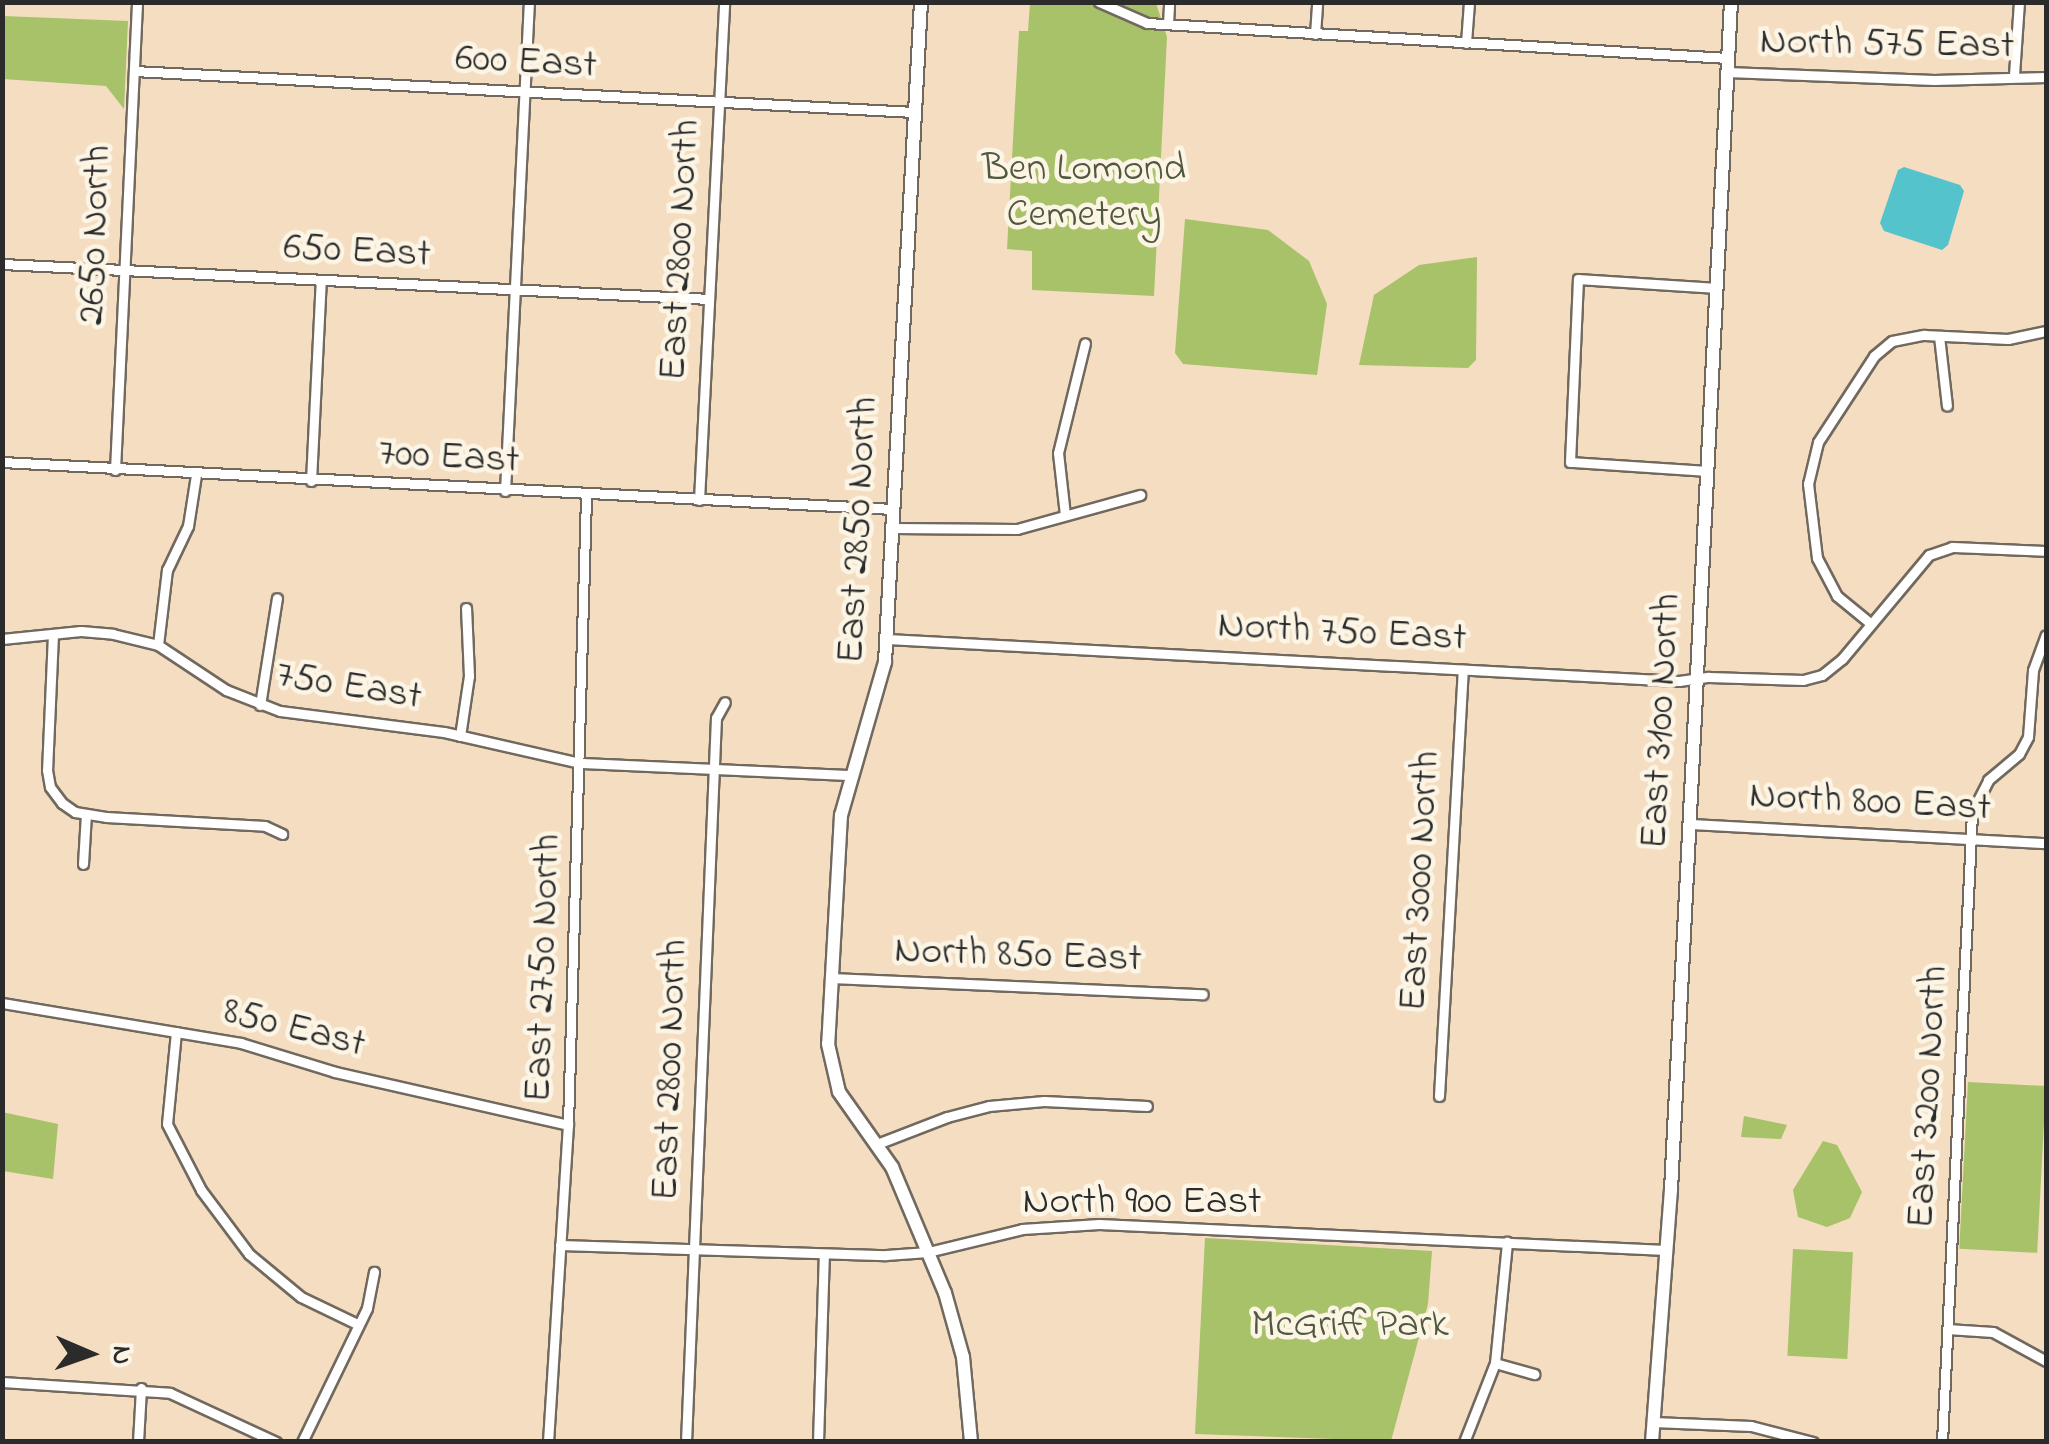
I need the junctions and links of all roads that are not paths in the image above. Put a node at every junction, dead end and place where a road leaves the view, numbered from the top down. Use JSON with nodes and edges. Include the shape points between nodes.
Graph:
{"nodes":[{"id":1,"x":137,"y":2,"type":"edge"},
{"id":2,"x":529,"y":2,"type":"edge"},
{"id":3,"x":724,"y":2,"type":"edge"},
{"id":4,"x":921,"y":2,"type":"edge"},
{"id":5,"x":1100,"y":2,"type":"edge"},
{"id":6,"x":1169,"y":2,"type":"edge"},
{"id":7,"x":1317,"y":2,"type":"edge"},
{"id":8,"x":1469,"y":2,"type":"edge"},
{"id":9,"x":1731,"y":2,"type":"edge"},
{"id":10,"x":2019,"y":2,"type":"edge"},
{"id":11,"x":1168,"y":24,"type":"junction"},
{"id":12,"x":1315,"y":34,"type":"junction"},
{"id":13,"x":1466,"y":43,"type":"junction"},
{"id":14,"x":1728,"y":65,"type":"junction"},
{"id":15,"x":134,"y":71,"type":"junction"},
{"id":16,"x":2014,"y":76,"type":"junction"},
{"id":17,"x":2046,"y":77,"type":"edge"},
{"id":18,"x":524,"y":94,"type":"junction"},
{"id":19,"x":719,"y":104,"type":"junction"},
{"id":20,"x":915,"y":112,"type":"junction"},
{"id":21,"x":2,"y":264,"type":"edge"},
{"id":22,"x":125,"y":270,"type":"junction"},
{"id":23,"x":321,"y":280,"type":"junction"},
{"id":24,"x":1717,"y":288,"type":"junction"},
{"id":25,"x":514,"y":290,"type":"junction"},
{"id":26,"x":709,"y":299,"type":"junction"},
{"id":27,"x":2046,"y":331,"type":"edge"},
{"id":28,"x":1938,"y":336,"type":"junction"},
{"id":29,"x":1085,"y":343,"type":"dead end"},
{"id":30,"x":1946,"y":406,"type":"dead end"},
{"id":31,"x":2,"y":462,"type":"edge"},
{"id":32,"x":115,"y":470,"type":"junction"},
{"id":33,"x":1708,"y":471,"type":"junction"},
{"id":34,"x":196,"y":475,"type":"junction"},
{"id":35,"x":311,"y":481,"type":"junction"},
{"id":36,"x":505,"y":491,"type":"junction"},
{"id":37,"x":1140,"y":495,"type":"dead end"},
{"id":38,"x":586,"y":496,"type":"junction"},
{"id":39,"x":699,"y":500,"type":"junction"},
{"id":40,"x":894,"y":508,"type":"junction"},
{"id":41,"x":1065,"y":515,"type":"junction"},
{"id":42,"x":893,"y":528,"type":"junction"},
{"id":43,"x":2046,"y":551,"type":"edge"},
{"id":44,"x":277,"y":598,"type":"dead end"},
{"id":45,"x":466,"y":608,"type":"dead end"},
{"id":46,"x":1870,"y":624,"type":"junction"},
{"id":47,"x":53,"y":634,"type":"junction"},
{"id":48,"x":2046,"y":635,"type":"edge"},
{"id":49,"x":887,"y":639,"type":"junction"},
{"id":50,"x":2,"y":640,"type":"edge"},
{"id":51,"x":158,"y":646,"type":"junction"},
{"id":52,"x":1463,"y":670,"type":"junction"},
{"id":53,"x":1697,"y":680,"type":"junction"},
{"id":54,"x":2033,"y":698,"type":"junction"},
{"id":55,"x":2046,"y":699,"type":"edge"},
{"id":56,"x":724,"y":702,"type":"dead end"},
{"id":57,"x":260,"y":706,"type":"junction"},
{"id":58,"x":460,"y":736,"type":"junction"},
{"id":59,"x":582,"y":763,"type":"junction"},
{"id":60,"x":714,"y":770,"type":"junction"},
{"id":61,"x":850,"y":775,"type":"junction"},
{"id":62,"x":86,"y":814,"type":"junction"},
{"id":63,"x":1691,"y":824,"type":"junction"},
{"id":64,"x":282,"y":834,"type":"dead end"},
{"id":65,"x":1971,"y":837,"type":"junction"},
{"id":66,"x":2046,"y":843,"type":"edge"},
{"id":67,"x":83,"y":864,"type":"dead end"},
{"id":68,"x":830,"y":978,"type":"junction"},
{"id":69,"x":1203,"y":994,"type":"dead end"},
{"id":70,"x":2,"y":1002,"type":"edge"},
{"id":71,"x":176,"y":1032,"type":"junction"},
{"id":72,"x":1438,"y":1096,"type":"dead end"},
{"id":73,"x":1147,"y":1106,"type":"dead end"},
{"id":74,"x":568,"y":1125,"type":"junction"},
{"id":75,"x":878,"y":1144,"type":"junction"},
{"id":76,"x":1508,"y":1242,"type":"junction"},
{"id":77,"x":560,"y":1245,"type":"junction"},
{"id":78,"x":694,"y":1250,"type":"junction"},
{"id":79,"x":1665,"y":1250,"type":"junction"},
{"id":80,"x":928,"y":1252,"type":"junction"},
{"id":81,"x":824,"y":1254,"type":"junction"},
{"id":82,"x":374,"y":1272,"type":"dead end"},
{"id":83,"x":357,"y":1324,"type":"junction"},
{"id":84,"x":1948,"y":1329,"type":"junction"},
{"id":85,"x":2046,"y":1361,"type":"edge"},
{"id":86,"x":1494,"y":1363,"type":"junction"},
{"id":87,"x":1534,"y":1374,"type":"dead end"},
{"id":88,"x":2,"y":1382,"type":"edge"},
{"id":89,"x":141,"y":1388,"type":"junction"},
{"id":90,"x":1653,"y":1422,"type":"junction"},
{"id":91,"x":1812,"y":1441,"type":"edge"},
{"id":92,"x":138,"y":1442,"type":"edge"},
{"id":93,"x":276,"y":1442,"type":"edge"},
{"id":94,"x":302,"y":1442,"type":"edge"},
{"id":95,"x":548,"y":1442,"type":"edge"},
{"id":96,"x":686,"y":1442,"type":"edge"},
{"id":97,"x":818,"y":1442,"type":"edge"},
{"id":98,"x":971,"y":1442,"type":"edge"},
{"id":99,"x":1464,"y":1442,"type":"edge"},
{"id":100,"x":1652,"y":1442,"type":"edge"},
{"id":101,"x":1942,"y":1442,"type":"edge"}],
"edges":[{"from":1,"to":15,"type":"street","name":"2650 North"},
{"from":2,"to":18,"type":"street"},
{"from":3,"to":19,"type":"street","name":"East 2800 North"},
{"from":4,"to":20,"type":"street","name":"East 2850 North"},
{"from":5,"to":11,"type":"street","name":"North 575 East","via":[[1134,19]]},
{"from":6,"to":11,"type":"street"},
{"from":7,"to":12,"type":"street"},
{"from":8,"to":13,"type":"street"},
{"from":9,"to":14,"type":"street","name":"East 3100 North"},
{"from":10,"to":16,"type":"street"},
{"from":11,"to":12,"type":"street","name":"North 575 East"},
{"from":12,"to":13,"type":"street","name":"North 575 East"},
{"from":13,"to":14,"type":"street","name":"North 575 East"},
{"from":14,"to":16,"type":"street","name":"North 575 East","via":[[1934,80]]},
{"from":14,"to":24,"type":"street","name":"East 3100 North"},
{"from":15,"to":18,"type":"street","name":"600 East"},
{"from":15,"to":22,"type":"street","name":"2650 North"},
{"from":16,"to":17,"type":"street","name":"North 575 East"},
{"from":18,"to":19,"type":"street","name":"600 East"},
{"from":18,"to":25,"type":"street"},
{"from":19,"to":20,"type":"street","name":"600 East"},
{"from":19,"to":26,"type":"street","name":"East 2800 North"},
{"from":20,"to":40,"type":"street","name":"East 2850 North"},
{"from":21,"to":22,"type":"street","name":"650 East"},
{"from":22,"to":23,"type":"street","name":"650 East"},
{"from":22,"to":32,"type":"street","name":"2650 North"},
{"from":23,"to":25,"type":"street","name":"650 East"},
{"from":23,"to":35,"type":"street"},
{"from":24,"to":33,"type":"street","name":"East 3100 North"},
{"from":24,"to":33,"type":"street","via":[[1578,279],[1570,462]]},
{"from":25,"to":26,"type":"street","name":"650 East"},
{"from":25,"to":36,"type":"street"},
{"from":26,"to":39,"type":"street","name":"East 2800 North"},
{"from":27,"to":28,"type":"street","via":[[2008,339]]},
{"from":28,"to":30,"type":"street"},
{"from":28,"to":46,"type":"street","via":[[1902,338],[1874,356],[1818,442],[1808,484],[1822,572],[1837,596]]},
{"from":29,"to":41,"type":"street","via":[[1058,453]]},
{"from":31,"to":32,"type":"street","name":"700 East"},
{"from":32,"to":34,"type":"street","name":"700 East"},
{"from":33,"to":53,"type":"street","name":"East 3100 North"},
{"from":34,"to":35,"type":"street","name":"700 East"},
{"from":34,"to":51,"type":"street","via":[[188,526],[167,570]]},
{"from":35,"to":36,"type":"street","name":"700 East"},
{"from":36,"to":38,"type":"street","name":"700 East"},
{"from":37,"to":41,"type":"street"},
{"from":38,"to":39,"type":"street","name":"700 East"},
{"from":38,"to":59,"type":"street","name":"East 2750 North"},
{"from":39,"to":40,"type":"street","name":"700 East"},
{"from":40,"to":42,"type":"street","name":"East 2850 North"},
{"from":41,"to":42,"type":"street","via":[[1017,529]]},
{"from":42,"to":49,"type":"street","name":"East 2850 North"},
{"from":43,"to":46,"type":"street","via":[[1952,547],[1929,554]]},
{"from":44,"to":57,"type":"street"},
{"from":45,"to":58,"type":"street","via":[[468,676]]},
{"from":46,"to":53,"type":"street","name":"North 750 East","via":[[1832,668],[1794,680]]},
{"from":47,"to":50,"type":"street","name":"750 East"},
{"from":47,"to":51,"type":"street","name":"750 East","via":[[113,634]]},
{"from":47,"to":62,"type":"street","via":[[50,787],[62,803]]},
{"from":48,"to":54,"type":"street","name":"East 3200 North","via":[[2033,670]]},
{"from":49,"to":52,"type":"street","name":"North 750 East"},
{"from":49,"to":61,"type":"street","name":"East 2850 North","via":[[882,684]]},
{"from":51,"to":57,"type":"street","name":"750 East"},
{"from":52,"to":53,"type":"street","name":"North 750 East"},
{"from":52,"to":72,"type":"street","name":"East 3000 North"},
{"from":53,"to":63,"type":"street","name":"East 3100 North"},
{"from":54,"to":55,"type":"street"},
{"from":54,"to":65,"type":"street","name":"East 3200 North","via":[[2028,737],[1978,794]]},
{"from":56,"to":60,"type":"street","name":"East 2800 North","via":[[716,718]]},
{"from":57,"to":58,"type":"street","name":"750 East"},
{"from":58,"to":59,"type":"street","name":"750 East"},
{"from":59,"to":60,"type":"street"},
{"from":59,"to":74,"type":"street","name":"East 2750 North"},
{"from":60,"to":61,"type":"street"},
{"from":60,"to":78,"type":"street","name":"East 2800 North"},
{"from":61,"to":68,"type":"street","name":"East 2850 North","via":[[836,851]]},
{"from":62,"to":64,"type":"street","via":[[266,826]]},
{"from":62,"to":67,"type":"street"},
{"from":63,"to":65,"type":"street","name":"North 800 East"},
{"from":63,"to":79,"type":"street","name":"East 3100 North"},
{"from":65,"to":66,"type":"street","name":"North 800 East"},
{"from":65,"to":84,"type":"street","name":"East 3200 North"},
{"from":68,"to":69,"type":"street","name":"North 850 East"},
{"from":68,"to":75,"type":"street","name":"East 2850 North","via":[[831,1070]]},
{"from":70,"to":71,"type":"street","name":"850 East"},
{"from":71,"to":74,"type":"street","name":"850 East","via":[[275,1050],[335,1072]]},
{"from":71,"to":83,"type":"street","via":[[167,1124],[201,1190],[249,1254],[302,1297]]},
{"from":73,"to":75,"type":"street","via":[[989,1106]]},
{"from":74,"to":77,"type":"street","name":"East 2750 North"},
{"from":75,"to":80,"type":"street","name":"East 2850 North"},
{"from":76,"to":79,"type":"street","name":"North 900 East"},
{"from":76,"to":80,"type":"street","name":"North 900 East","via":[[1098,1224],[1022,1229]]},
{"from":76,"to":86,"type":"street"},
{"from":77,"to":78,"type":"street","name":"North 900 East"},
{"from":77,"to":95,"type":"street","name":"East 2750 North"},
{"from":78,"to":81,"type":"street","name":"North 900 East"},
{"from":78,"to":96,"type":"street","name":"East 2800 North"},
{"from":79,"to":90,"type":"street","name":"East 3100 North"},
{"from":80,"to":81,"type":"street","name":"North 900 East"},
{"from":80,"to":98,"type":"street","name":"East 2850 North","via":[[963,1358]]},
{"from":81,"to":97,"type":"street"},
{"from":82,"to":83,"type":"street"},
{"from":83,"to":94,"type":"street"},
{"from":84,"to":85,"type":"street","via":[[1993,1332]]},
{"from":84,"to":101,"type":"street","name":"East 3200 North"},
{"from":86,"to":87,"type":"street"},
{"from":86,"to":99,"type":"street"},
{"from":88,"to":89,"type":"street"},
{"from":89,"to":92,"type":"street"},
{"from":89,"to":93,"type":"street","via":[[170,1393]]},
{"from":90,"to":91,"type":"street","via":[[1751,1426]]},
{"from":90,"to":100,"type":"street","name":"East 3100 North"}]}
